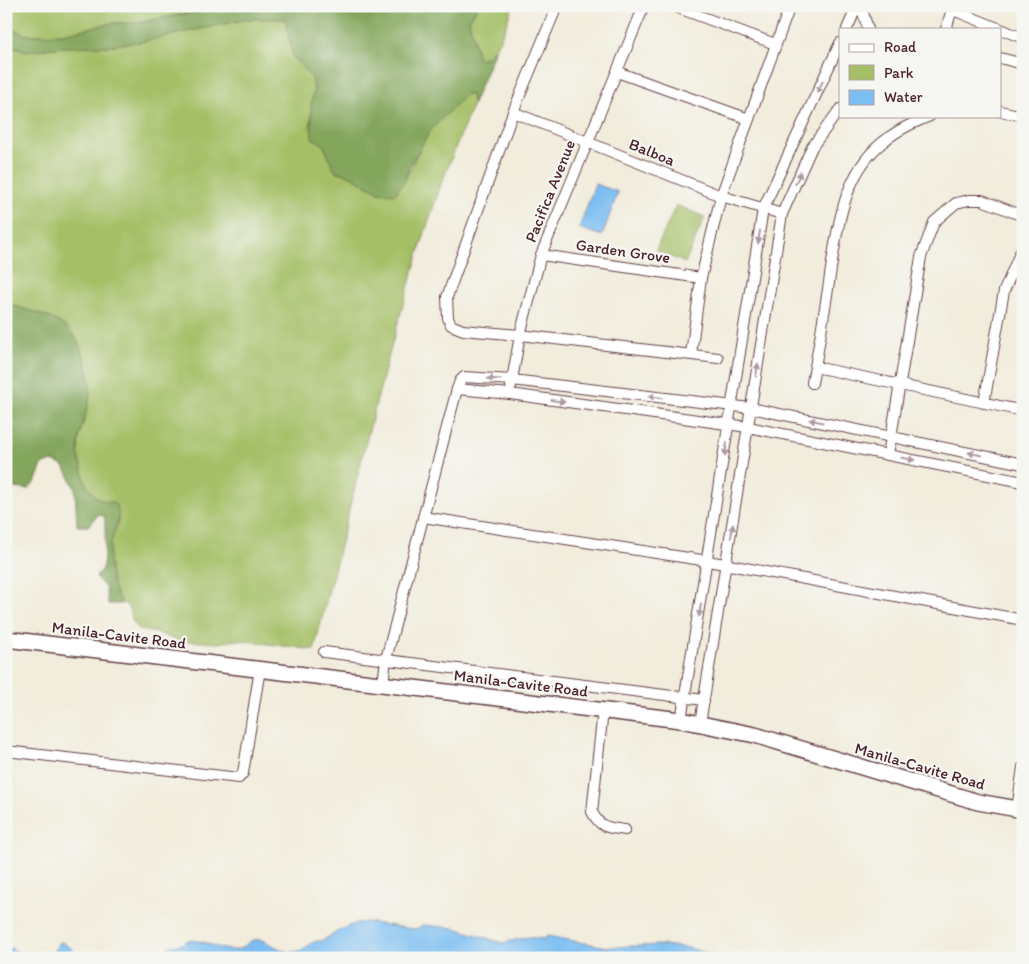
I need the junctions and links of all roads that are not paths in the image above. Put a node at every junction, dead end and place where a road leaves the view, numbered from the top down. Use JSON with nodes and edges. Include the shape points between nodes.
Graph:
{"nodes":[{"id":1,"x":557,"y":6,"type":"edge"},
{"id":2,"x":644,"y":6,"type":"edge"},
{"id":3,"x":673,"y":6,"type":"edge"},
{"id":4,"x":790,"y":6,"type":"edge"},
{"id":5,"x":857,"y":6,"type":"edge"},
{"id":6,"x":861,"y":6,"type":"edge"},
{"id":7,"x":953,"y":8,"type":"edge"},
{"id":8,"x":847,"y":28,"type":"edge"},
{"id":9,"x":868,"y":28,"type":"edge"},
{"id":10,"x":946,"y":28,"type":"edge"},
{"id":11,"x":1000,"y":28,"type":"edge"},
{"id":12,"x":1002,"y":29,"type":"edge"},
{"id":13,"x":1023,"y":38,"type":"edge"},
{"id":14,"x":775,"y":44,"type":"junction"},
{"id":15,"x":839,"y":45,"type":"edge"},
{"id":16,"x":1002,"y":59,"type":"edge"},
{"id":17,"x":1023,"y":64,"type":"edge"},
{"id":18,"x":617,"y":72,"type":"junction"},
{"id":19,"x":839,"y":110,"type":"edge"},
{"id":20,"x":1002,"y":111,"type":"edge"},
{"id":21,"x":513,"y":112,"type":"junction"},
{"id":22,"x":1023,"y":116,"type":"edge"},
{"id":23,"x":925,"y":118,"type":"edge"},
{"id":24,"x":749,"y":119,"type":"junction"},
{"id":25,"x":586,"y":141,"type":"junction"},
{"id":26,"x":721,"y":196,"type":"junction"},
{"id":27,"x":763,"y":209,"type":"junction"},
{"id":28,"x":782,"y":214,"type":"junction"},
{"id":29,"x":1023,"y":216,"type":"edge"},
{"id":30,"x":1023,"y":246,"type":"edge"},
{"id":31,"x":541,"y":255,"type":"junction"},
{"id":32,"x":701,"y":278,"type":"junction"},
{"id":33,"x":520,"y":335,"type":"junction"},
{"id":34,"x":691,"y":354,"type":"junction"},
{"id":35,"x":718,"y":358,"type":"dead end"},
{"id":36,"x":815,"y":367,"type":"junction"},
{"id":37,"x":512,"y":380,"type":"junction"},
{"id":38,"x":812,"y":383,"type":"dead end"},
{"id":39,"x":899,"y":386,"type":"junction"},
{"id":40,"x":457,"y":389,"type":"junction"},
{"id":41,"x":510,"y":394,"type":"junction"},
{"id":42,"x":984,"y":403,"type":"junction"},
{"id":43,"x":733,"y":406,"type":"junction"},
{"id":44,"x":751,"y":408,"type":"junction"},
{"id":45,"x":1023,"y":411,"type":"edge"},
{"id":46,"x":730,"y":425,"type":"junction"},
{"id":47,"x":748,"y":427,"type":"junction"},
{"id":48,"x":891,"y":436,"type":"junction"},
{"id":49,"x":888,"y":455,"type":"junction"},
{"id":50,"x":1023,"y":464,"type":"edge"},
{"id":51,"x":1023,"y":482,"type":"edge"},
{"id":52,"x":423,"y":517,"type":"junction"},
{"id":53,"x":708,"y":561,"type":"junction"},
{"id":54,"x":726,"y":565,"type":"junction"},
{"id":55,"x":1023,"y":620,"type":"edge"},
{"id":56,"x":6,"y":639,"type":"edge"},
{"id":57,"x":324,"y":652,"type":"dead end"},
{"id":58,"x":386,"y":659,"type":"junction"},
{"id":59,"x":260,"y":669,"type":"junction"},
{"id":60,"x":383,"y":684,"type":"junction"},
{"id":61,"x":686,"y":697,"type":"junction"},
{"id":62,"x":704,"y":700,"type":"junction"},
{"id":63,"x":604,"y":710,"type":"junction"},
{"id":64,"x":682,"y":720,"type":"junction"},
{"id":65,"x":700,"y":724,"type":"junction"},
{"id":66,"x":6,"y":751,"type":"edge"},
{"id":67,"x":1023,"y":767,"type":"edge"},
{"id":68,"x":1020,"y":810,"type":"edge"},
{"id":69,"x":625,"y":830,"type":"dead end"}],
"edges":[{"from":1,"to":21,"type":"street"},
{"from":2,"to":18,"type":"street","name":"Pacifica Avenue"},
{"from":3,"to":14,"type":"street"},
{"from":4,"to":14,"type":"street"},
{"from":5,"to":8,"type":"street"},
{"from":6,"to":9,"type":"street"},
{"from":7,"to":10,"type":"street"},
{"from":7,"to":11,"type":"street"},
{"from":12,"to":13,"type":"street"},
{"from":14,"to":24,"type":"street"},
{"from":15,"to":27,"type":"street","one_way":true},
{"from":16,"to":17,"type":"street"},
{"from":18,"to":24,"type":"street"},
{"from":18,"to":25,"type":"street","name":"Pacifica Avenue"},
{"from":28,"to":19,"type":"street","one_way":true,"via":[[812,147]]},
{"from":20,"to":22,"type":"street"},
{"from":21,"to":25,"type":"street","name":"Balboa"},
{"from":21,"to":33,"type":"street","via":[[447,297],[446,311],[451,325],[463,330]]},
{"from":23,"to":36,"type":"street","via":[[882,143],[863,165],[848,192],[838,224]]},
{"from":24,"to":26,"type":"street"},
{"from":25,"to":26,"type":"street","name":"Balboa"},
{"from":25,"to":31,"type":"street","name":"Pacifica Avenue"},
{"from":26,"to":27,"type":"street","name":"Balboa"},
{"from":26,"to":32,"type":"street"},
{"from":27,"to":28,"type":"street","name":"Balboa"},
{"from":27,"to":43,"type":"street","one_way":true},
{"from":44,"to":28,"type":"street","one_way":true},
{"from":29,"to":39,"type":"street","via":[[982,200],[969,200],[956,202],[934,222],[921,257]]},
{"from":30,"to":42,"type":"street","via":[[1004,291]]},
{"from":31,"to":32,"type":"street","name":"Garden Grove"},
{"from":31,"to":33,"type":"street","name":"Pacifica Avenue"},
{"from":32,"to":34,"type":"street"},
{"from":33,"to":34,"type":"street"},
{"from":33,"to":37,"type":"street","name":"Pacifica Avenue"},
{"from":34,"to":35,"type":"street"},
{"from":36,"to":38,"type":"street"},
{"from":36,"to":39,"type":"street"},
{"from":37,"to":40,"type":"street","one_way":true,"via":[[464,377]]},
{"from":37,"to":41,"type":"street","name":"Pacifica Avenue"},
{"from":43,"to":37,"type":"street","one_way":true},
{"from":39,"to":42,"type":"street"},
{"from":39,"to":48,"type":"street"},
{"from":40,"to":41,"type":"street"},
{"from":40,"to":52,"type":"street"},
{"from":41,"to":46,"type":"street","one_way":true},
{"from":42,"to":45,"type":"street"},
{"from":43,"to":44,"type":"street"},
{"from":43,"to":46,"type":"street"},
{"from":44,"to":47,"type":"street"},
{"from":48,"to":44,"type":"street","one_way":true},
{"from":46,"to":47,"type":"street"},
{"from":46,"to":53,"type":"street","one_way":true},
{"from":47,"to":49,"type":"street"},
{"from":54,"to":47,"type":"street","one_way":true},
{"from":48,"to":49,"type":"street"},
{"from":50,"to":48,"type":"street","one_way":true},
{"from":49,"to":51,"type":"street","one_way":true},
{"from":52,"to":53,"type":"street"},
{"from":52,"to":58,"type":"street"},
{"from":53,"to":54,"type":"street"},
{"from":53,"to":61,"type":"street","one_way":true},
{"from":54,"to":55,"type":"street"},
{"from":54,"to":62,"type":"street"},
{"from":56,"to":59,"type":"main road","name":"Manila-Cavite Road"},
{"from":57,"to":58,"type":"street"},
{"from":58,"to":60,"type":"street"},
{"from":58,"to":61,"type":"street"},
{"from":59,"to":60,"type":"main road","name":"Manila-Cavite Road"},
{"from":59,"to":66,"type":"street","via":[[243,773],[239,778]]},
{"from":60,"to":63,"type":"main road","name":"Manila-Cavite Road"},
{"from":61,"to":62,"type":"street"},
{"from":61,"to":64,"type":"street"},
{"from":62,"to":65,"type":"street"},
{"from":63,"to":64,"type":"main road","name":"Manila-Cavite Road"},
{"from":63,"to":69,"type":"street","via":[[592,812],[598,823]]},
{"from":64,"to":65,"type":"main road","name":"Manila-Cavite Road"},
{"from":65,"to":68,"type":"main road","name":"Manila-Cavite Road","via":[[755,735],[978,802]]},
{"from":67,"to":68,"type":"street"}]}
